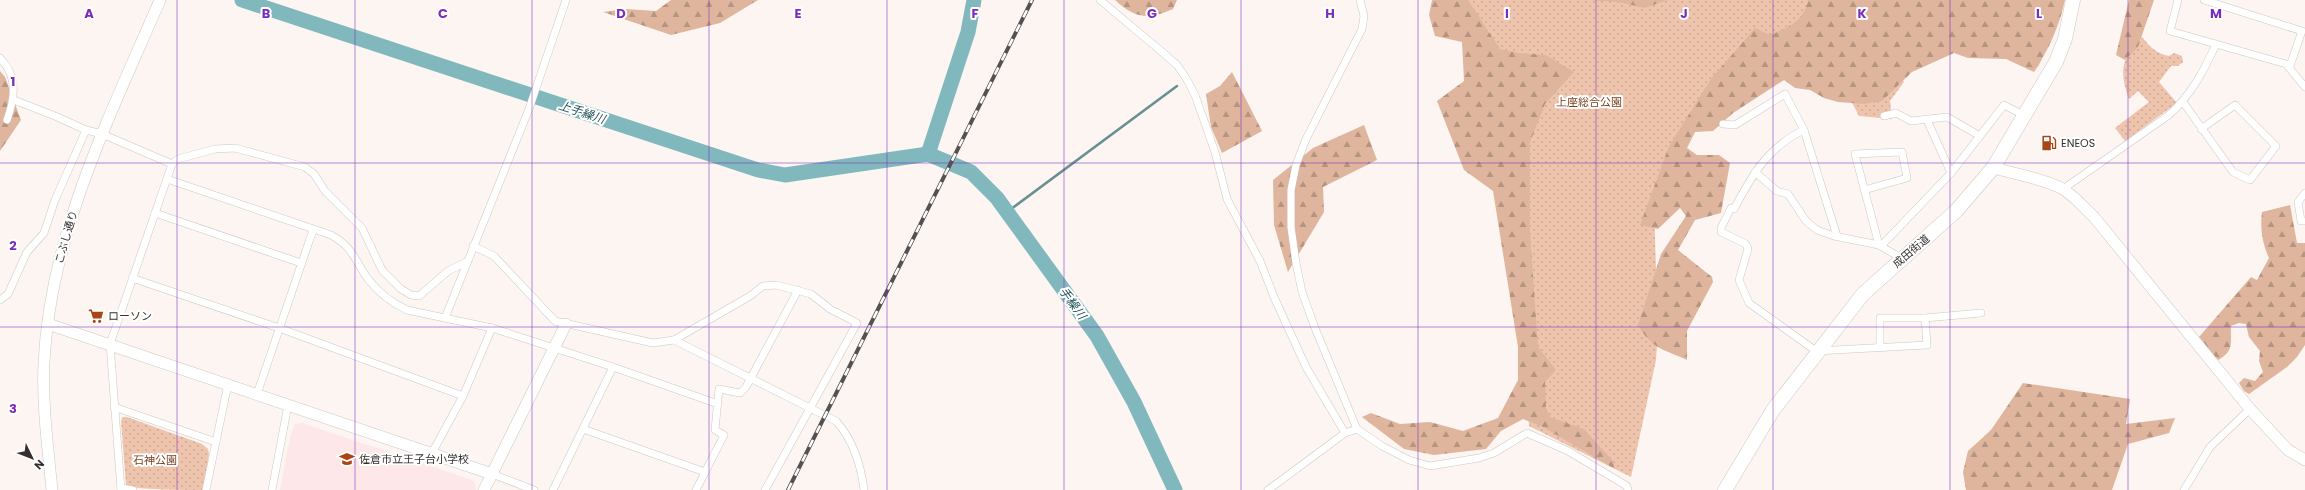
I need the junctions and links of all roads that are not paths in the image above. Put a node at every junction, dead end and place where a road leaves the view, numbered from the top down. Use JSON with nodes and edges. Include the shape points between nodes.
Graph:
{"nodes":[{"id":1,"x":160,"y":0,"type":"edge"},
{"id":2,"x":566,"y":0,"type":"edge"},
{"id":3,"x":1100,"y":0,"type":"edge"},
{"id":4,"x":1360,"y":0,"type":"edge"},
{"id":5,"x":2073,"y":0,"type":"edge"},
{"id":6,"x":2178,"y":0,"type":"edge"},
{"id":7,"x":2204,"y":0,"type":"edge"},
{"id":8,"x":2216,"y":44,"type":"junction"},
{"id":9,"x":0,"y":58,"type":"edge"},
{"id":10,"x":2290,"y":66,"type":"junction"},
{"id":11,"x":2305,"y":87,"type":"edge"},
{"id":12,"x":14,"y":100,"type":"junction"},
{"id":13,"x":2183,"y":102,"type":"junction"},
{"id":14,"x":1884,"y":116,"type":"dead end"},
{"id":15,"x":2025,"y":116,"type":"junction"},
{"id":16,"x":7,"y":120,"type":"dead end"},
{"id":17,"x":1927,"y":120,"type":"junction"},
{"id":18,"x":1723,"y":124,"type":"dead end"},
{"id":19,"x":2201,"y":129,"type":"junction"},
{"id":20,"x":86,"y":130,"type":"junction"},
{"id":21,"x":1804,"y":130,"type":"junction"},
{"id":22,"x":102,"y":134,"type":"junction"},
{"id":23,"x":1980,"y":136,"type":"junction"},
{"id":24,"x":172,"y":164,"type":"junction"},
{"id":25,"x":1994,"y":168,"type":"junction"},
{"id":26,"x":1755,"y":172,"type":"junction"},
{"id":27,"x":1951,"y":173,"type":"junction"},
{"id":28,"x":167,"y":179,"type":"junction"},
{"id":29,"x":2063,"y":189,"type":"junction"},
{"id":30,"x":1864,"y":190,"type":"junction"},
{"id":31,"x":2305,"y":194,"type":"edge"},
{"id":32,"x":155,"y":213,"type":"junction"},
{"id":33,"x":2305,"y":221,"type":"edge"},
{"id":34,"x":313,"y":230,"type":"junction"},
{"id":35,"x":1837,"y":236,"type":"junction"},
{"id":36,"x":473,"y":246,"type":"junction"},
{"id":37,"x":1880,"y":246,"type":"junction"},
{"id":38,"x":1901,"y":258,"type":"junction"},
{"id":39,"x":466,"y":262,"type":"junction"},
{"id":40,"x":301,"y":263,"type":"junction"},
{"id":41,"x":132,"y":278,"type":"junction"},
{"id":42,"x":798,"y":290,"type":"junction"},
{"id":43,"x":0,"y":300,"type":"edge"},
{"id":44,"x":1981,"y":313,"type":"dead end"},
{"id":45,"x":445,"y":318,"type":"junction"},
{"id":46,"x":1925,"y":318,"type":"junction"},
{"id":47,"x":48,"y":324,"type":"junction"},
{"id":48,"x":566,"y":324,"type":"junction"},
{"id":49,"x":279,"y":328,"type":"junction"},
{"id":50,"x":492,"y":328,"type":"junction"},
{"id":51,"x":674,"y":340,"type":"junction"},
{"id":52,"x":110,"y":344,"type":"junction"},
{"id":53,"x":554,"y":348,"type":"junction"},
{"id":54,"x":1880,"y":348,"type":"junction"},
{"id":55,"x":1816,"y":351,"type":"junction"},
{"id":56,"x":613,"y":367,"type":"junction"},
{"id":57,"x":751,"y":378,"type":"junction"},
{"id":58,"x":228,"y":384,"type":"junction"},
{"id":59,"x":257,"y":394,"type":"junction"},
{"id":60,"x":463,"y":396,"type":"junction"},
{"id":61,"x":718,"y":404,"type":"junction"},
{"id":62,"x":288,"y":405,"type":"junction"},
{"id":63,"x":114,"y":407,"type":"junction"},
{"id":64,"x":810,"y":407,"type":"junction"},
{"id":65,"x":2250,"y":409,"type":"junction"},
{"id":66,"x":583,"y":429,"type":"junction"},
{"id":67,"x":1357,"y":429,"type":"junction"},
{"id":68,"x":1345,"y":433,"type":"junction"},
{"id":69,"x":216,"y":442,"type":"junction"},
{"id":70,"x":432,"y":453,"type":"junction"},
{"id":71,"x":2305,"y":460,"type":"edge"},
{"id":72,"x":705,"y":472,"type":"junction"},
{"id":73,"x":492,"y":474,"type":"junction"},
{"id":74,"x":121,"y":489,"type":"edge"},
{"id":75,"x":52,"y":490,"type":"edge"},
{"id":76,"x":133,"y":490,"type":"edge"},
{"id":77,"x":206,"y":490,"type":"edge"},
{"id":78,"x":272,"y":490,"type":"edge"},
{"id":79,"x":484,"y":490,"type":"edge"},
{"id":80,"x":534,"y":490,"type":"edge"},
{"id":81,"x":553,"y":490,"type":"edge"},
{"id":82,"x":696,"y":490,"type":"edge"},
{"id":83,"x":764,"y":490,"type":"edge"},
{"id":84,"x":864,"y":490,"type":"edge"},
{"id":85,"x":1268,"y":490,"type":"edge"},
{"id":86,"x":1628,"y":490,"type":"edge"},
{"id":87,"x":1725,"y":490,"type":"edge"},
{"id":88,"x":2184,"y":490,"type":"edge"}],
"edges":[{"from":1,"to":22,"type":"street","name":"こぶし通り"},
{"from":2,"to":36,"type":"street","via":[[529,109]]},
{"from":3,"to":68,"type":"street","via":[[1177,65],[1186,78],[1215,152],[1227,199],[1260,261],[1306,367]]},
{"from":4,"to":67,"type":"street","via":[[1364,16],[1362,29],[1306,139],[1296,165],[1291,190],[1291,227],[1302,292]]},
{"from":5,"to":15,"type":"highway","name":"成田街道","via":[[2065,39],[2056,62]]},
{"from":6,"to":8,"type":"street","via":[[2170,30]]},
{"from":7,"to":10,"type":"street","via":[[2302,31]]},
{"from":8,"to":10,"type":"street"},
{"from":8,"to":13,"type":"street","via":[[2200,78]]},
{"from":9,"to":12,"type":"street","via":[[8,66],[11,74]]},
{"from":10,"to":11,"type":"street"},
{"from":12,"to":16,"type":"street"},
{"from":12,"to":20,"type":"street"},
{"from":13,"to":19,"type":"street"},
{"from":13,"to":29,"type":"street","via":[[2169,115]]},
{"from":14,"to":17,"type":"street","via":[[1896,113],[1911,120]]},
{"from":15,"to":23,"type":"street","via":[[2004,105]]},
{"from":15,"to":25,"type":"highway","name":"成田街道","via":[[2001,152]]},
{"from":17,"to":23,"type":"street","via":[[1947,118]]},
{"from":17,"to":27,"type":"street"},
{"from":18,"to":21,"type":"street","via":[[1735,125],[1785,94]]},
{"from":19,"to":19,"type":"street","via":[[2233,172],[2250,180],[2276,146],[2235,105]]},
{"from":20,"to":22,"type":"street"},
{"from":20,"to":43,"type":"street","via":[[55,200],[44,233],[27,252],[8,294]]},
{"from":21,"to":26,"type":"street","via":[[1785,139]]},
{"from":21,"to":35,"type":"street"},
{"from":22,"to":24,"type":"street"},
{"from":22,"to":47,"type":"street","name":"こぶし通り","via":[[70,223],[54,280]]},
{"from":23,"to":27,"type":"street"},
{"from":24,"to":28,"type":"street"},
{"from":24,"to":39,"type":"street","via":[[178,159],[215,149],[235,148],[305,167],[362,228],[382,270],[400,289],[411,295],[419,296],[425,293],[448,271]]},
{"from":25,"to":29,"type":"street"},
{"from":25,"to":38,"type":"highway","name":"成田街道","via":[[1956,211]]},
{"from":26,"to":35,"type":"street","via":[[1777,191],[1788,194],[1806,220],[1817,230]]},
{"from":26,"to":55,"type":"street","via":[[1734,209],[1732,208],[1721,232],[1746,244],[1748,248],[1739,280],[1749,303]]},
{"from":27,"to":37,"type":"street"},
{"from":28,"to":32,"type":"street"},
{"from":28,"to":34,"type":"street"},
{"from":29,"to":65,"type":"street","via":[[2094,217]]},
{"from":30,"to":30,"type":"street","via":[[1855,154],[1902,152],[1907,178]]},
{"from":30,"to":37,"type":"street"},
{"from":31,"to":33,"type":"street","via":[[2298,202],[2301,221]]},
{"from":32,"to":40,"type":"street"},
{"from":32,"to":41,"type":"street"},
{"from":34,"to":40,"type":"street"},
{"from":34,"to":45,"type":"street","via":[[331,234],[350,248],[368,279],[397,305]]},
{"from":35,"to":37,"type":"street"},
{"from":36,"to":39,"type":"street"},
{"from":36,"to":48,"type":"street","via":[[494,256],[550,318]]},
{"from":37,"to":38,"type":"street"},
{"from":38,"to":55,"type":"highway","name":"成田街道","via":[[1862,294]]},
{"from":39,"to":45,"type":"street"},
{"from":40,"to":49,"type":"street"},
{"from":41,"to":49,"type":"street"},
{"from":41,"to":52,"type":"street"},
{"from":42,"to":51,"type":"street","via":[[776,285],[763,286]]},
{"from":42,"to":57,"type":"street"},
{"from":42,"to":64,"type":"street","via":[[812,294],[830,309],[857,323]]},
{"from":44,"to":46,"type":"street"},
{"from":45,"to":50,"type":"street"},
{"from":46,"to":54,"type":"street","via":[[1927,345]]},
{"from":46,"to":54,"type":"street","via":[[1880,318]]},
{"from":47,"to":52,"type":"street"},
{"from":47,"to":75,"type":"street","name":"こぶし通り","via":[[44,397]]},
{"from":48,"to":51,"type":"street","via":[[653,343]]},
{"from":48,"to":53,"type":"street"},
{"from":49,"to":59,"type":"street"},
{"from":49,"to":60,"type":"street"},
{"from":50,"to":53,"type":"street"},
{"from":50,"to":60,"type":"street"},
{"from":51,"to":57,"type":"street"},
{"from":52,"to":58,"type":"street"},
{"from":52,"to":63,"type":"street"},
{"from":53,"to":56,"type":"street"},
{"from":53,"to":73,"type":"street"},
{"from":54,"to":55,"type":"street"},
{"from":55,"to":87,"type":"highway","name":"成田街道","via":[[1770,415]]},
{"from":56,"to":61,"type":"street"},
{"from":56,"to":66,"type":"street"},
{"from":57,"to":61,"type":"street","via":[[740,393],[719,389]]},
{"from":57,"to":64,"type":"street"},
{"from":58,"to":59,"type":"street"},
{"from":58,"to":69,"type":"street"},
{"from":59,"to":62,"type":"street"},
{"from":60,"to":70,"type":"street"},
{"from":61,"to":72,"type":"street","via":[[715,430],[724,435]]},
{"from":62,"to":70,"type":"street"},
{"from":62,"to":78,"type":"street"},
{"from":63,"to":69,"type":"street"},
{"from":63,"to":74,"type":"street"},
{"from":64,"to":83,"type":"street"},
{"from":64,"to":84,"type":"street","via":[[836,421],[847,433]]},
{"from":65,"to":71,"type":"street","via":[[2288,450]]},
{"from":65,"to":88,"type":"street","via":[[2210,447]]},
{"from":66,"to":72,"type":"street"},
{"from":66,"to":81,"type":"street"},
{"from":67,"to":68,"type":"street"},
{"from":67,"to":86,"type":"street","via":[[1389,450],[1409,460],[1430,466],[1480,458],[1494,453],[1527,433],[1568,451],[1627,486]]},
{"from":68,"to":85,"type":"street"},
{"from":69,"to":77,"type":"street"},
{"from":70,"to":73,"type":"street"},
{"from":72,"to":82,"type":"street"},
{"from":73,"to":79,"type":"street"},
{"from":73,"to":80,"type":"street"},
{"from":74,"to":76,"type":"street"}]}
